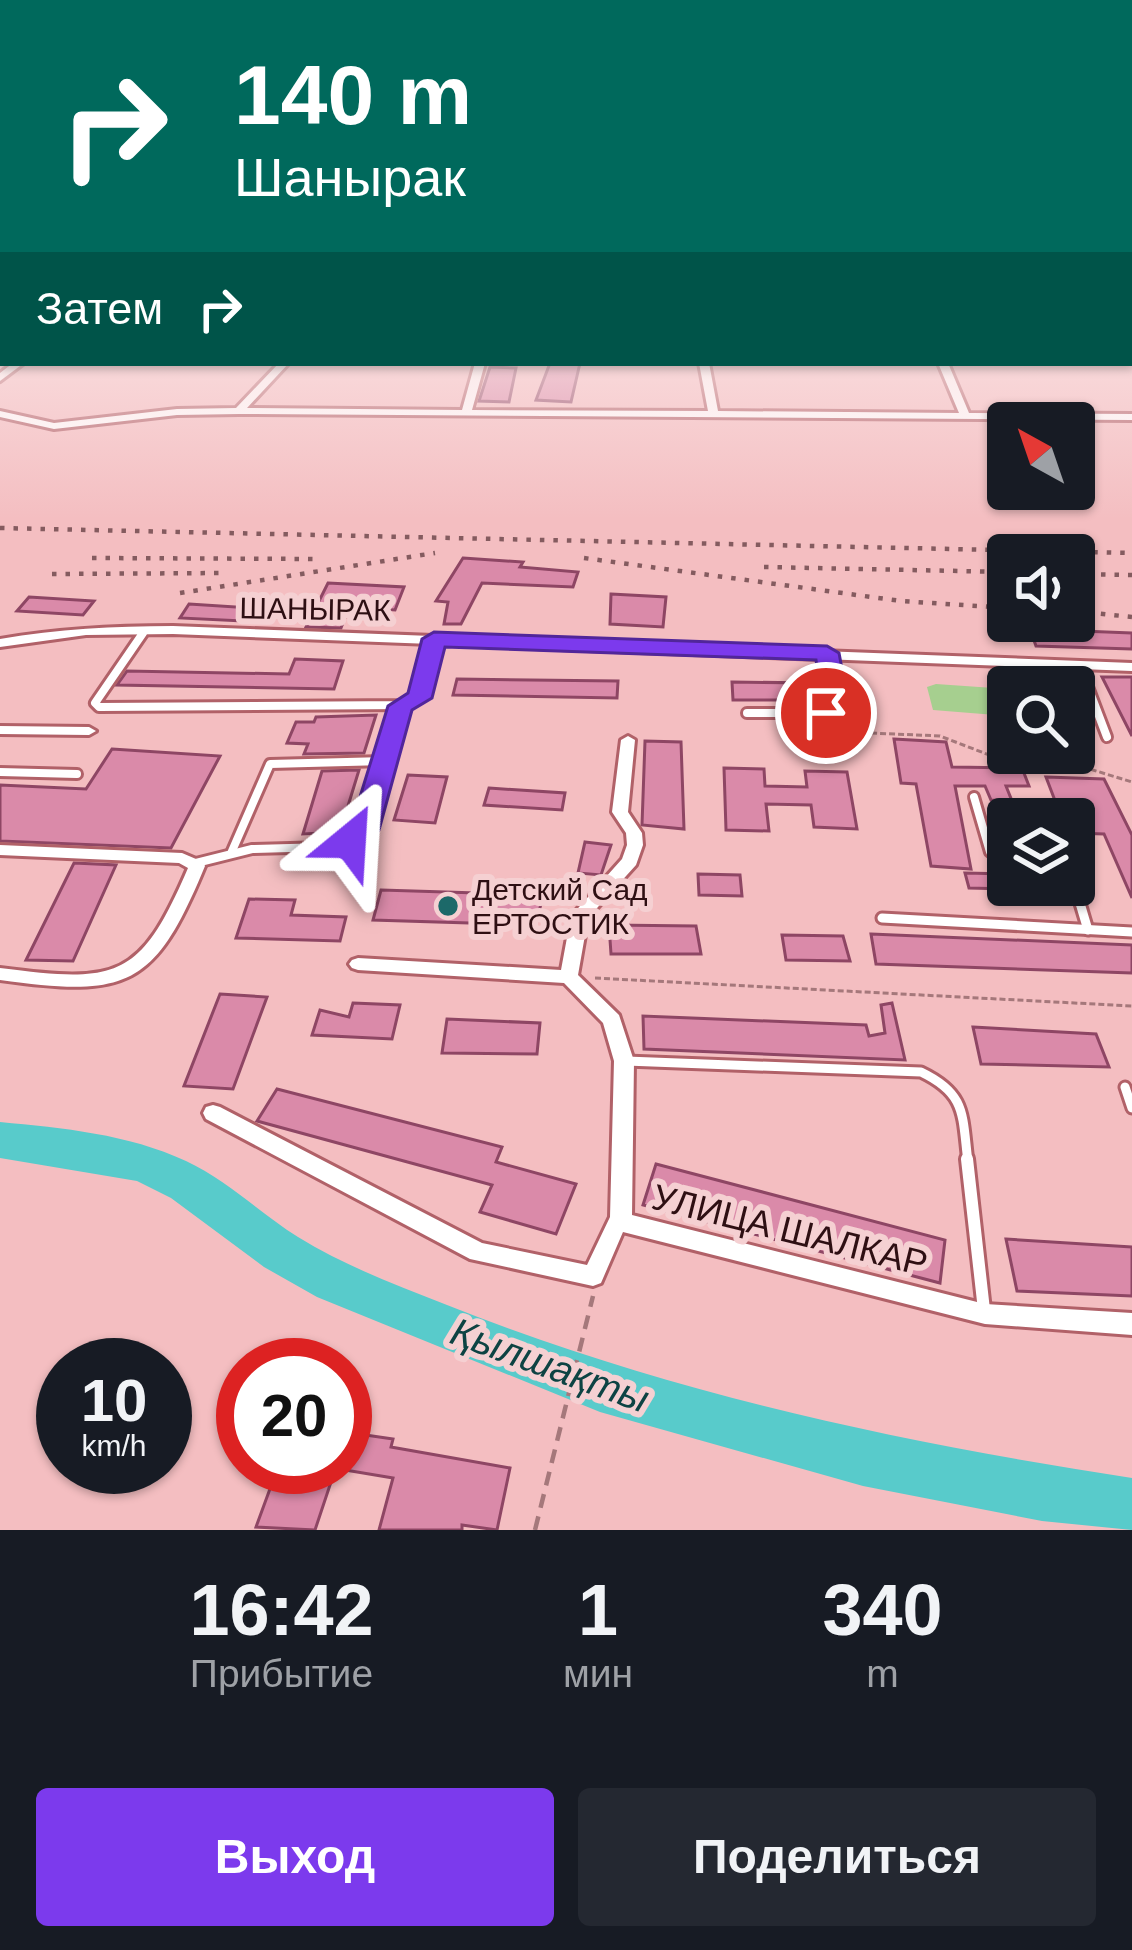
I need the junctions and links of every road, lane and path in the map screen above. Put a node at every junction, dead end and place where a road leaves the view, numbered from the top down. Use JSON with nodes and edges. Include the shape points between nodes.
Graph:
{"nodes":[{"id":1,"x":272,"y":375,"type":"edge"},
{"id":2,"x":477,"y":375,"type":"edge"},
{"id":3,"x":706,"y":375,"type":"edge"},
{"id":4,"x":948,"y":375,"type":"edge"},
{"id":5,"x":467,"y":410,"type":"junction"},
{"id":6,"x":239,"y":411,"type":"junction"},
{"id":7,"x":713,"y":412,"type":"junction"},
{"id":8,"x":0,"y":414,"type":"edge"},
{"id":9,"x":965,"y":415,"type":"junction"},
{"id":10,"x":1132,"y":417,"type":"edge"},
{"id":11,"x":144,"y":631,"type":"junction"},
{"id":12,"x":434,"y":639,"type":"junction"},
{"id":13,"x":0,"y":643,"type":"edge"},
{"id":14,"x":827,"y":653,"type":"junction"},
{"id":15,"x":1080,"y":666,"type":"edge"},
{"id":16,"x":1095,"y":666,"type":"edge"},
{"id":17,"x":1132,"y":667,"type":"edge"},
{"id":18,"x":1095,"y":704,"type":"edge"},
{"id":19,"x":401,"y":706,"type":"junction"},
{"id":20,"x":747,"y":713,"type":"dead end"},
{"id":21,"x":826,"y":713,"type":"junction"},
{"id":22,"x":0,"y":730,"type":"edge"},
{"id":23,"x":89,"y":731,"type":"dead end"},
{"id":24,"x":1108,"y":737,"type":"dead end"},
{"id":25,"x":628,"y":740,"type":"dead end"},
{"id":26,"x":385,"y":761,"type":"junction"},
{"id":27,"x":0,"y":772,"type":"edge"},
{"id":28,"x":77,"y":774,"type":"dead end"},
{"id":29,"x":1132,"y":782,"type":"edge"},
{"id":30,"x":974,"y":797,"type":"dead end"},
{"id":31,"x":987,"y":842,"type":"edge"},
{"id":32,"x":0,"y":850,"type":"edge"},
{"id":33,"x":231,"y":852,"type":"junction"},
{"id":34,"x":196,"y":863,"type":"junction"},
{"id":35,"x":1081,"y":906,"type":"edge"},
{"id":36,"x":883,"y":918,"type":"dead end"},
{"id":37,"x":1088,"y":930,"type":"junction"},
{"id":38,"x":1132,"y":932,"type":"edge"},
{"id":39,"x":358,"y":964,"type":"dead end"},
{"id":40,"x":0,"y":974,"type":"edge"},
{"id":41,"x":569,"y":977,"type":"junction"},
{"id":42,"x":1132,"y":1006,"type":"edge"},
{"id":43,"x":624,"y":1061,"type":"junction"},
{"id":44,"x":1125,"y":1088,"type":"dead end"},
{"id":45,"x":1132,"y":1108,"type":"edge"},
{"id":46,"x":213,"y":1113,"type":"dead end"},
{"id":47,"x":621,"y":1222,"type":"junction"},
{"id":48,"x":593,"y":1297,"type":"dead end"},
{"id":49,"x":985,"y":1314,"type":"junction"},
{"id":50,"x":1132,"y":1324,"type":"edge"},
{"id":51,"x":535,"y":1530,"type":"edge"}],
"edges":[{"from":1,"to":6,"type":"street"},
{"from":2,"to":5,"type":"street"},
{"from":3,"to":7,"type":"street"},
{"from":4,"to":9,"type":"street"},
{"from":5,"to":6,"type":"street"},
{"from":5,"to":7,"type":"street"},
{"from":6,"to":8,"type":"street","via":[[54,426]]},
{"from":7,"to":9,"type":"street"},
{"from":9,"to":10,"type":"street"},
{"from":11,"to":12,"type":"street","name":"ШАНЫРАК"},
{"from":11,"to":13,"type":"street","name":"ШАНЫРАК"},
{"from":11,"to":19,"type":"lane","via":[[99,707]]},
{"from":12,"to":14,"type":"street","name":"ШАНЫРАК"},
{"from":12,"to":19,"type":"lane","via":[[420,698]]},
{"from":14,"to":15,"type":"street","name":"ШАНЫРАК"},
{"from":14,"to":21,"type":"lane","via":[[835,701]]},
{"from":16,"to":17,"type":"street","name":"ШАНЫРАК"},
{"from":18,"to":24,"type":"lane"},
{"from":19,"to":26,"type":"lane"},
{"from":20,"to":21,"type":"lane"},
{"from":21,"to":29,"type":"path","via":[[845,732],[940,736],[997,758],[1067,762]]},
{"from":22,"to":23,"type":"street"},
{"from":25,"to":41,"type":"street","via":[[620,812],[635,845],[580,916]]},
{"from":26,"to":33,"type":"lane","via":[[358,836],[332,846]]},
{"from":26,"to":33,"type":"lane","via":[[270,764]]},
{"from":27,"to":28,"type":"lane"},
{"from":30,"to":31,"type":"lane"},
{"from":32,"to":34,"type":"street"},
{"from":33,"to":34,"type":"lane"},
{"from":34,"to":40,"type":"street","via":[[160,948],[131,970],[78,983]]},
{"from":35,"to":37,"type":"lane"},
{"from":36,"to":37,"type":"lane"},
{"from":37,"to":38,"type":"lane"},
{"from":39,"to":41,"type":"street"},
{"from":41,"to":42,"type":"path"},
{"from":41,"to":43,"type":"street","via":[[612,1020]]},
{"from":43,"to":47,"type":"street"},
{"from":43,"to":49,"type":"lane","via":[[921,1072],[944,1083],[961,1103]]},
{"from":44,"to":45,"type":"lane"},
{"from":46,"to":47,"type":"street","name":"УЛИЦА ШАЛКАР","via":[[478,1252],[593,1276]]},
{"from":47,"to":49,"type":"street","name":"УЛИЦА ШАЛКАР"},
{"from":48,"to":51,"type":"path"},
{"from":49,"to":50,"type":"street","name":"УЛИЦА ШАЛКАР"}]}
